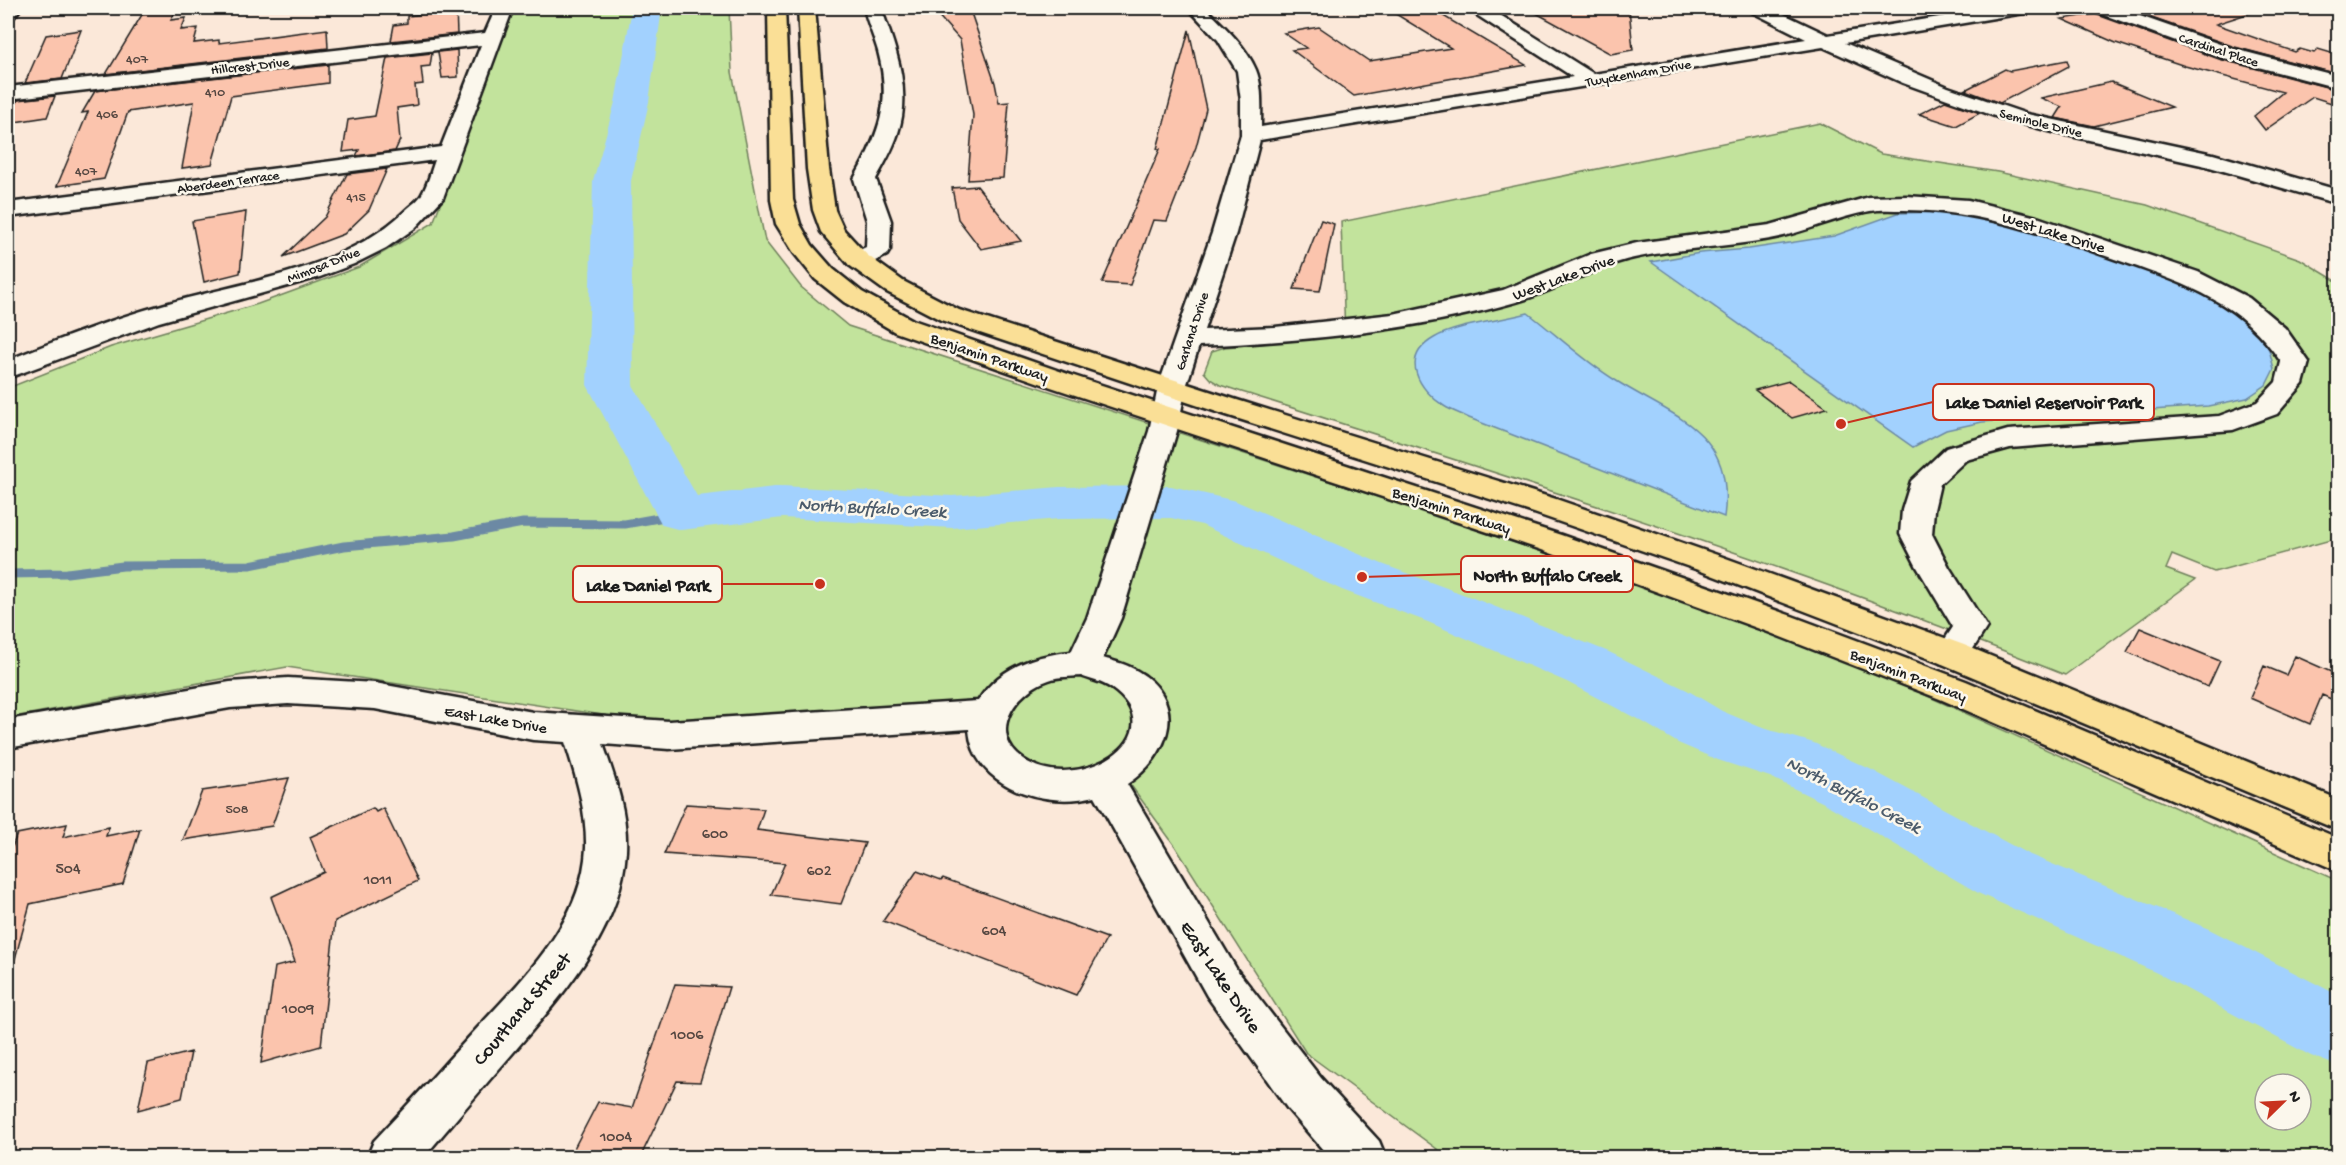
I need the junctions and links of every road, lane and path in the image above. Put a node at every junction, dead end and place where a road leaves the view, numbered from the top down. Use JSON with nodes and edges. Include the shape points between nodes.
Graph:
{"nodes":[{"id":1,"x":12,"y":8,"type":"edge"},
{"id":2,"x":504,"y":8,"type":"edge"},
{"id":3,"x":776,"y":8,"type":"edge"},
{"id":4,"x":806,"y":8,"type":"edge"},
{"id":5,"x":872,"y":8,"type":"edge"},
{"id":6,"x":1196,"y":8,"type":"edge"},
{"id":7,"x":1478,"y":8,"type":"edge"},
{"id":8,"x":1758,"y":8,"type":"edge"},
{"id":9,"x":2024,"y":8,"type":"edge"},
{"id":10,"x":2102,"y":8,"type":"edge"},
{"id":11,"x":8,"y":14,"type":"edge"},
{"id":12,"x":492,"y":38,"type":"junction"},
{"id":13,"x":1824,"y":40,"type":"junction"},
{"id":14,"x":1591,"y":80,"type":"junction"},
{"id":15,"x":2338,"y":82,"type":"edge"},
{"id":16,"x":8,"y":93,"type":"edge"},
{"id":17,"x":1251,"y":135,"type":"junction"},
{"id":18,"x":447,"y":158,"type":"junction"},
{"id":19,"x":2338,"y":197,"type":"edge"},
{"id":20,"x":8,"y":210,"type":"edge"},
{"id":21,"x":8,"y":223,"type":"edge"},
{"id":22,"x":858,"y":260,"type":"junction"},
{"id":23,"x":1188,"y":339,"type":"junction"},
{"id":24,"x":8,"y":370,"type":"edge"},
{"id":25,"x":1167,"y":414,"type":"junction"},
{"id":26,"x":1952,"y":654,"type":"junction"},
{"id":27,"x":1083,"y":664,"type":"junction"},
{"id":28,"x":989,"y":714,"type":"junction"},
{"id":29,"x":580,"y":731,"type":"junction"},
{"id":30,"x":8,"y":734,"type":"edge"},
{"id":31,"x":1105,"y":779,"type":"junction"},
{"id":32,"x":2338,"y":815,"type":"edge"},
{"id":33,"x":2338,"y":855,"type":"edge"},
{"id":34,"x":391,"y":1158,"type":"edge"},
{"id":35,"x":1362,"y":1158,"type":"edge"}],
"edges":[{"from":1,"to":11,"type":"street"},
{"from":2,"to":12,"type":"street","name":"Mimosa Drive"},
{"from":3,"to":25,"type":"main road","name":"Benjamin Parkway","via":[[782,200],[788,224],[824,274],[853,297],[904,326]]},
{"from":4,"to":22,"type":"main road","name":"Benjamin Parkway","via":[[824,210],[833,232]]},
{"from":5,"to":22,"type":"street","via":[[893,72],[894,101],[888,132],[865,179],[879,221],[878,250]]},
{"from":6,"to":17,"type":"street","name":"Garland Drive","via":[[1225,37],[1247,72]]},
{"from":7,"to":14,"type":"street"},
{"from":8,"to":13,"type":"street","name":"Seminole Drive"},
{"from":9,"to":13,"type":"street","name":"Twyckenham Drive"},
{"from":10,"to":15,"type":"street","name":"Cardinal Place","via":[[2227,53]]},
{"from":12,"to":16,"type":"street","name":"Hillcrest Drive"},
{"from":12,"to":18,"type":"street","name":"Mimosa Drive"},
{"from":13,"to":14,"type":"street","name":"Twyckenham Drive"},
{"from":13,"to":19,"type":"street","name":"Seminole Drive","via":[[1942,93],[2006,114],[2217,161]]},
{"from":14,"to":17,"type":"street","name":"Twyckenham Drive"},
{"from":17,"to":23,"type":"street","name":"Garland Drive","via":[[1224,233]]},
{"from":18,"to":20,"type":"street","name":"Aberdeen Terrace"},
{"from":18,"to":21,"type":"street","name":"Aberdeen Terrace"},
{"from":18,"to":24,"type":"street","name":"Mimosa Drive","via":[[432,198],[416,216],[349,256],[300,275],[149,317]]},
{"from":22,"to":25,"type":"main road","name":"Benjamin Parkway","via":[[894,286],[950,315]]},
{"from":23,"to":25,"type":"street","name":"Garland Drive"},
{"from":23,"to":26,"type":"street","name":"West Lake Drive","via":[[1275,335],[1393,322],[1511,296],[1600,259],[1637,250],[1772,232],[1869,204],[1906,203],[1968,207],[2116,250],[2189,277],[2240,303],[2276,334],[2295,362],[2289,384],[2266,408],[2223,424],[2008,439],[1956,454],[1926,481],[1916,534],[1970,627]]},
{"from":25,"to":26,"type":"main road","name":"Benjamin Parkway","via":[[1556,510]]},
{"from":25,"to":27,"type":"street","name":"Garland Drive","via":[[1104,618]]},
{"from":25,"to":33,"type":"main road","name":"Benjamin Parkway","via":[[1551,542],[1791,628],[1953,690]]},
{"from":26,"to":32,"type":"main road","name":"Benjamin Parkway"},
{"from":27,"to":28,"type":"street","via":[[1058,665],[1014,682],[998,696]]},
{"from":27,"to":31,"type":"street","via":[[1128,679],[1144,693],[1152,711],[1152,731],[1144,750],[1128,766]]},
{"from":28,"to":29,"type":"street","name":"East Lake Drive","via":[[669,735]]},
{"from":28,"to":31,"type":"street","via":[[987,733],[993,751],[1007,767],[1027,779],[1052,785],[1079,785]]},
{"from":29,"to":30,"type":"street","name":"East Lake Drive","via":[[375,696],[288,691],[230,695]]},
{"from":29,"to":34,"type":"street","name":"Courtland Street","via":[[605,829],[604,864],[592,910],[574,946],[552,976]]},
{"from":31,"to":35,"type":"street","name":"East Lake Drive","via":[[1222,983],[1304,1093]]}]}
